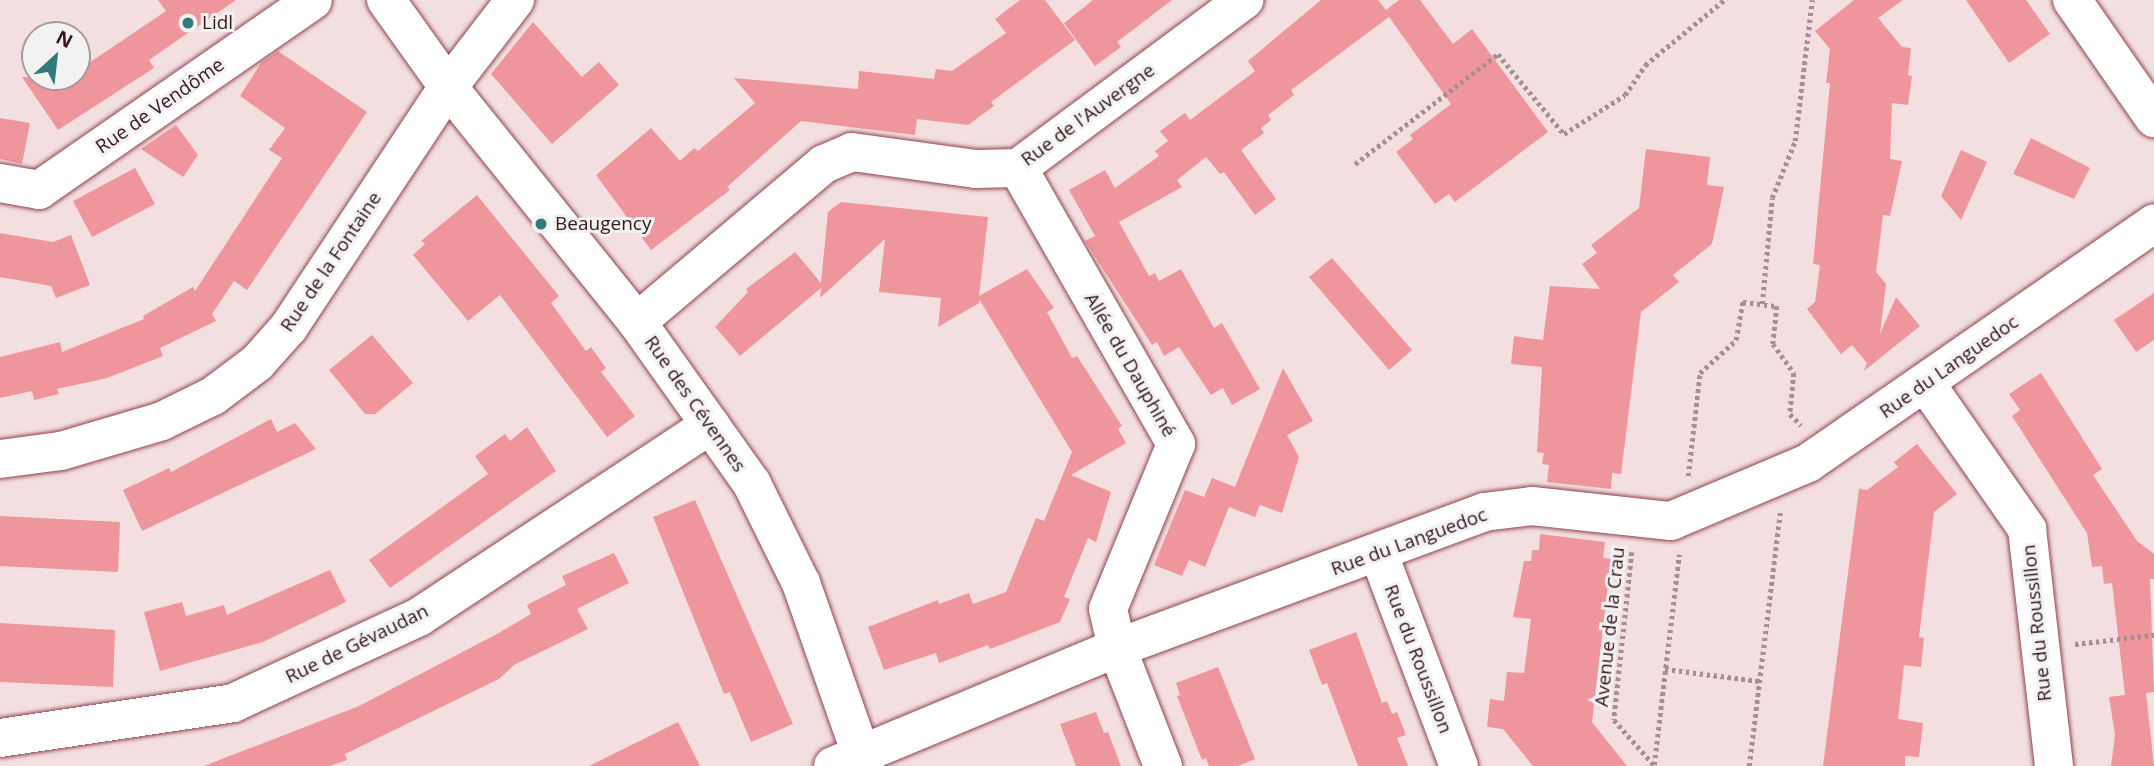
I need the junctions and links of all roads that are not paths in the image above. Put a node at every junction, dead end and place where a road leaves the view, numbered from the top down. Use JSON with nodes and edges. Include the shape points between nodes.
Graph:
{"nodes":[{"id":1,"x":313,"y":0,"type":"edge"},
{"id":2,"x":386,"y":0,"type":"edge"},
{"id":3,"x":515,"y":0,"type":"edge"},
{"id":4,"x":1244,"y":0,"type":"edge"},
{"id":5,"x":2072,"y":0,"type":"edge"},
{"id":6,"x":448,"y":87,"type":"junction"},
{"id":7,"x":2154,"y":118,"type":"edge"},
{"id":8,"x":1018,"y":168,"type":"junction"},
{"id":9,"x":0,"y":183,"type":"edge"},
{"id":10,"x":2154,"y":223,"type":"edge"},
{"id":11,"x":637,"y":322,"type":"junction"},
{"id":12,"x":1926,"y":384,"type":"junction"},
{"id":13,"x":710,"y":425,"type":"junction"},
{"id":14,"x":0,"y":459,"type":"edge"},
{"id":15,"x":1378,"y":552,"type":"junction"},
{"id":16,"x":1117,"y":649,"type":"junction"},
{"id":17,"x":0,"y":738,"type":"edge"},
{"id":18,"x":853,"y":761,"type":"edge"},
{"id":19,"x":1163,"y":766,"type":"edge"},
{"id":20,"x":1459,"y":766,"type":"edge"},
{"id":21,"x":2054,"y":766,"type":"edge"}],
"edges":[{"from":1,"to":9,"type":"street","name":"Rue de Vendôme","via":[[39,190]]},
{"from":2,"to":6,"type":"street","name":"Rue des Cévennes"},
{"from":3,"to":6,"type":"street","name":"Rue de la Fontaine"},
{"from":4,"to":8,"type":"street","name":"Rue de l'Auvergne"},
{"from":5,"to":7,"type":"street"},
{"from":6,"to":11,"type":"street","name":"Rue des Cévennes"},
{"from":6,"to":14,"type":"street","name":"Rue de la Fontaine","via":[[289,327],[257,363],[213,396],[162,421],[61,451]]},
{"from":8,"to":11,"type":"street","name":"Rue de l'Auvergne","via":[[976,169],[852,152],[824,164]]},
{"from":8,"to":16,"type":"street","name":"Allée du Dauphiné","via":[[1176,444],[1108,610]]},
{"from":10,"to":12,"type":"street","name":"Rue du Languedoc"},
{"from":11,"to":13,"type":"street","name":"Rue des Cévennes"},
{"from":12,"to":15,"type":"street","name":"Rue du Languedoc","via":[[1784,474],[1671,521],[1532,506],[1484,512]]},
{"from":12,"to":21,"type":"street","name":"Rue du Roussillon","via":[[2027,529]]},
{"from":13,"to":17,"type":"street","name":"Rue de Gévaudan","via":[[419,617],[233,703]]},
{"from":13,"to":18,"type":"street","name":"Rue des Cévennes","via":[[752,484],[801,583]]},
{"from":15,"to":16,"type":"street","name":"Rue du Languedoc"},
{"from":15,"to":20,"type":"street","name":"Rue du Roussillon"},
{"from":16,"to":18,"type":"street","name":"Rue du Languedoc"},
{"from":16,"to":19,"type":"street"}]}
